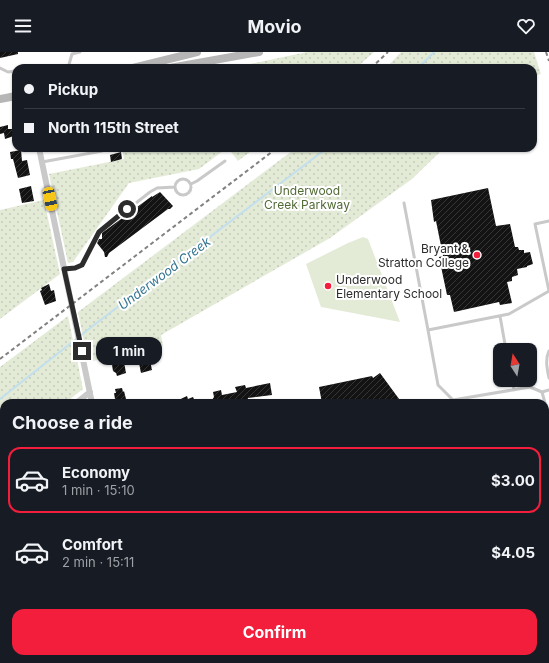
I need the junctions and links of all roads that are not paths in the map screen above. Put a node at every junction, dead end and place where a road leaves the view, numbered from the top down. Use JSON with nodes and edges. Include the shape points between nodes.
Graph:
{"nodes":[{"id":1,"x":80,"y":52,"type":"edge"},
{"id":2,"x":198,"y":52,"type":"edge"},
{"id":3,"x":260,"y":52,"type":"edge"},
{"id":4,"x":69,"y":64,"type":"edge"},
{"id":5,"x":149,"y":64,"type":"edge"},
{"id":6,"x":199,"y":64,"type":"edge"},
{"id":7,"x":208,"y":64,"type":"edge"},
{"id":8,"x":0,"y":68,"type":"edge"},
{"id":9,"x":12,"y":72,"type":"edge"},
{"id":10,"x":12,"y":97,"type":"edge"},
{"id":11,"x":0,"y":99,"type":"edge"},
{"id":12,"x":40,"y":152,"type":"edge"},
{"id":13,"x":97,"y":152,"type":"edge"},
{"id":14,"x":225,"y":161,"type":"dead end"},
{"id":15,"x":42,"y":162,"type":"junction"},
{"id":16,"x":191,"y":184,"type":"junction"},
{"id":17,"x":175,"y":187,"type":"junction"},
{"id":18,"x":404,"y":203,"type":"dead end"},
{"id":19,"x":549,"y":221,"type":"edge"},
{"id":20,"x":64,"y":269,"type":"junction"},
{"id":21,"x":548,"y":284,"type":"edge"},
{"id":22,"x":549,"y":291,"type":"edge"},
{"id":23,"x":500,"y":316,"type":"junction"},
{"id":24,"x":428,"y":330,"type":"junction"},
{"id":25,"x":505,"y":343,"type":"edge"},
{"id":26,"x":549,"y":351,"type":"edge"},
{"id":27,"x":549,"y":378,"type":"edge"},
{"id":28,"x":513,"y":387,"type":"edge"},
{"id":29,"x":514,"y":390,"type":"junction"},
{"id":30,"x":549,"y":390,"type":"edge"},
{"id":31,"x":90,"y":392,"type":"junction"},
{"id":32,"x":542,"y":392,"type":"junction"},
{"id":33,"x":81,"y":399,"type":"edge"},
{"id":34,"x":91,"y":399,"type":"edge"},
{"id":35,"x":452,"y":399,"type":"edge"},
{"id":36,"x":459,"y":399,"type":"edge"},
{"id":37,"x":544,"y":399,"type":"edge"}],
"edges":[{"from":1,"to":4,"type":"lane","via":[[72,54]]},
{"from":2,"to":5,"type":"street"},
{"from":2,"to":6,"type":"street"},
{"from":3,"to":7,"type":"street"},
{"from":8,"to":9,"type":"lane"},
{"from":10,"to":11,"type":"street"},
{"from":12,"to":15,"type":"street"},
{"from":13,"to":15,"type":"lane"},
{"from":14,"to":16,"type":"lane"},
{"from":15,"to":20,"type":"street"},
{"from":16,"to":17,"type":"lane","via":[[182,179],[176,182]]},
{"from":16,"to":17,"type":"lane","via":[[189,192],[184,195],[178,193]]},
{"from":17,"to":20,"type":"lane","via":[[157,188],[150,192],[99,232],[82,265]]},
{"from":18,"to":24,"type":"lane"},
{"from":19,"to":21,"type":"lane","via":[[535,224]]},
{"from":20,"to":31,"type":"street"},
{"from":21,"to":22,"type":"lane"},
{"from":22,"to":23,"type":"lane","via":[[509,314]]},
{"from":23,"to":24,"type":"lane"},
{"from":23,"to":25,"type":"lane"},
{"from":24,"to":35,"type":"lane","via":[[438,384]]},
{"from":26,"to":27,"type":"lane","via":[[546,368]]},
{"from":28,"to":29,"type":"lane"},
{"from":29,"to":32,"type":"lane","via":[[530,387]]},
{"from":29,"to":36,"type":"lane"},
{"from":30,"to":32,"type":"lane"},
{"from":31,"to":33,"type":"street"},
{"from":31,"to":34,"type":"street"},
{"from":32,"to":37,"type":"lane"}]}
